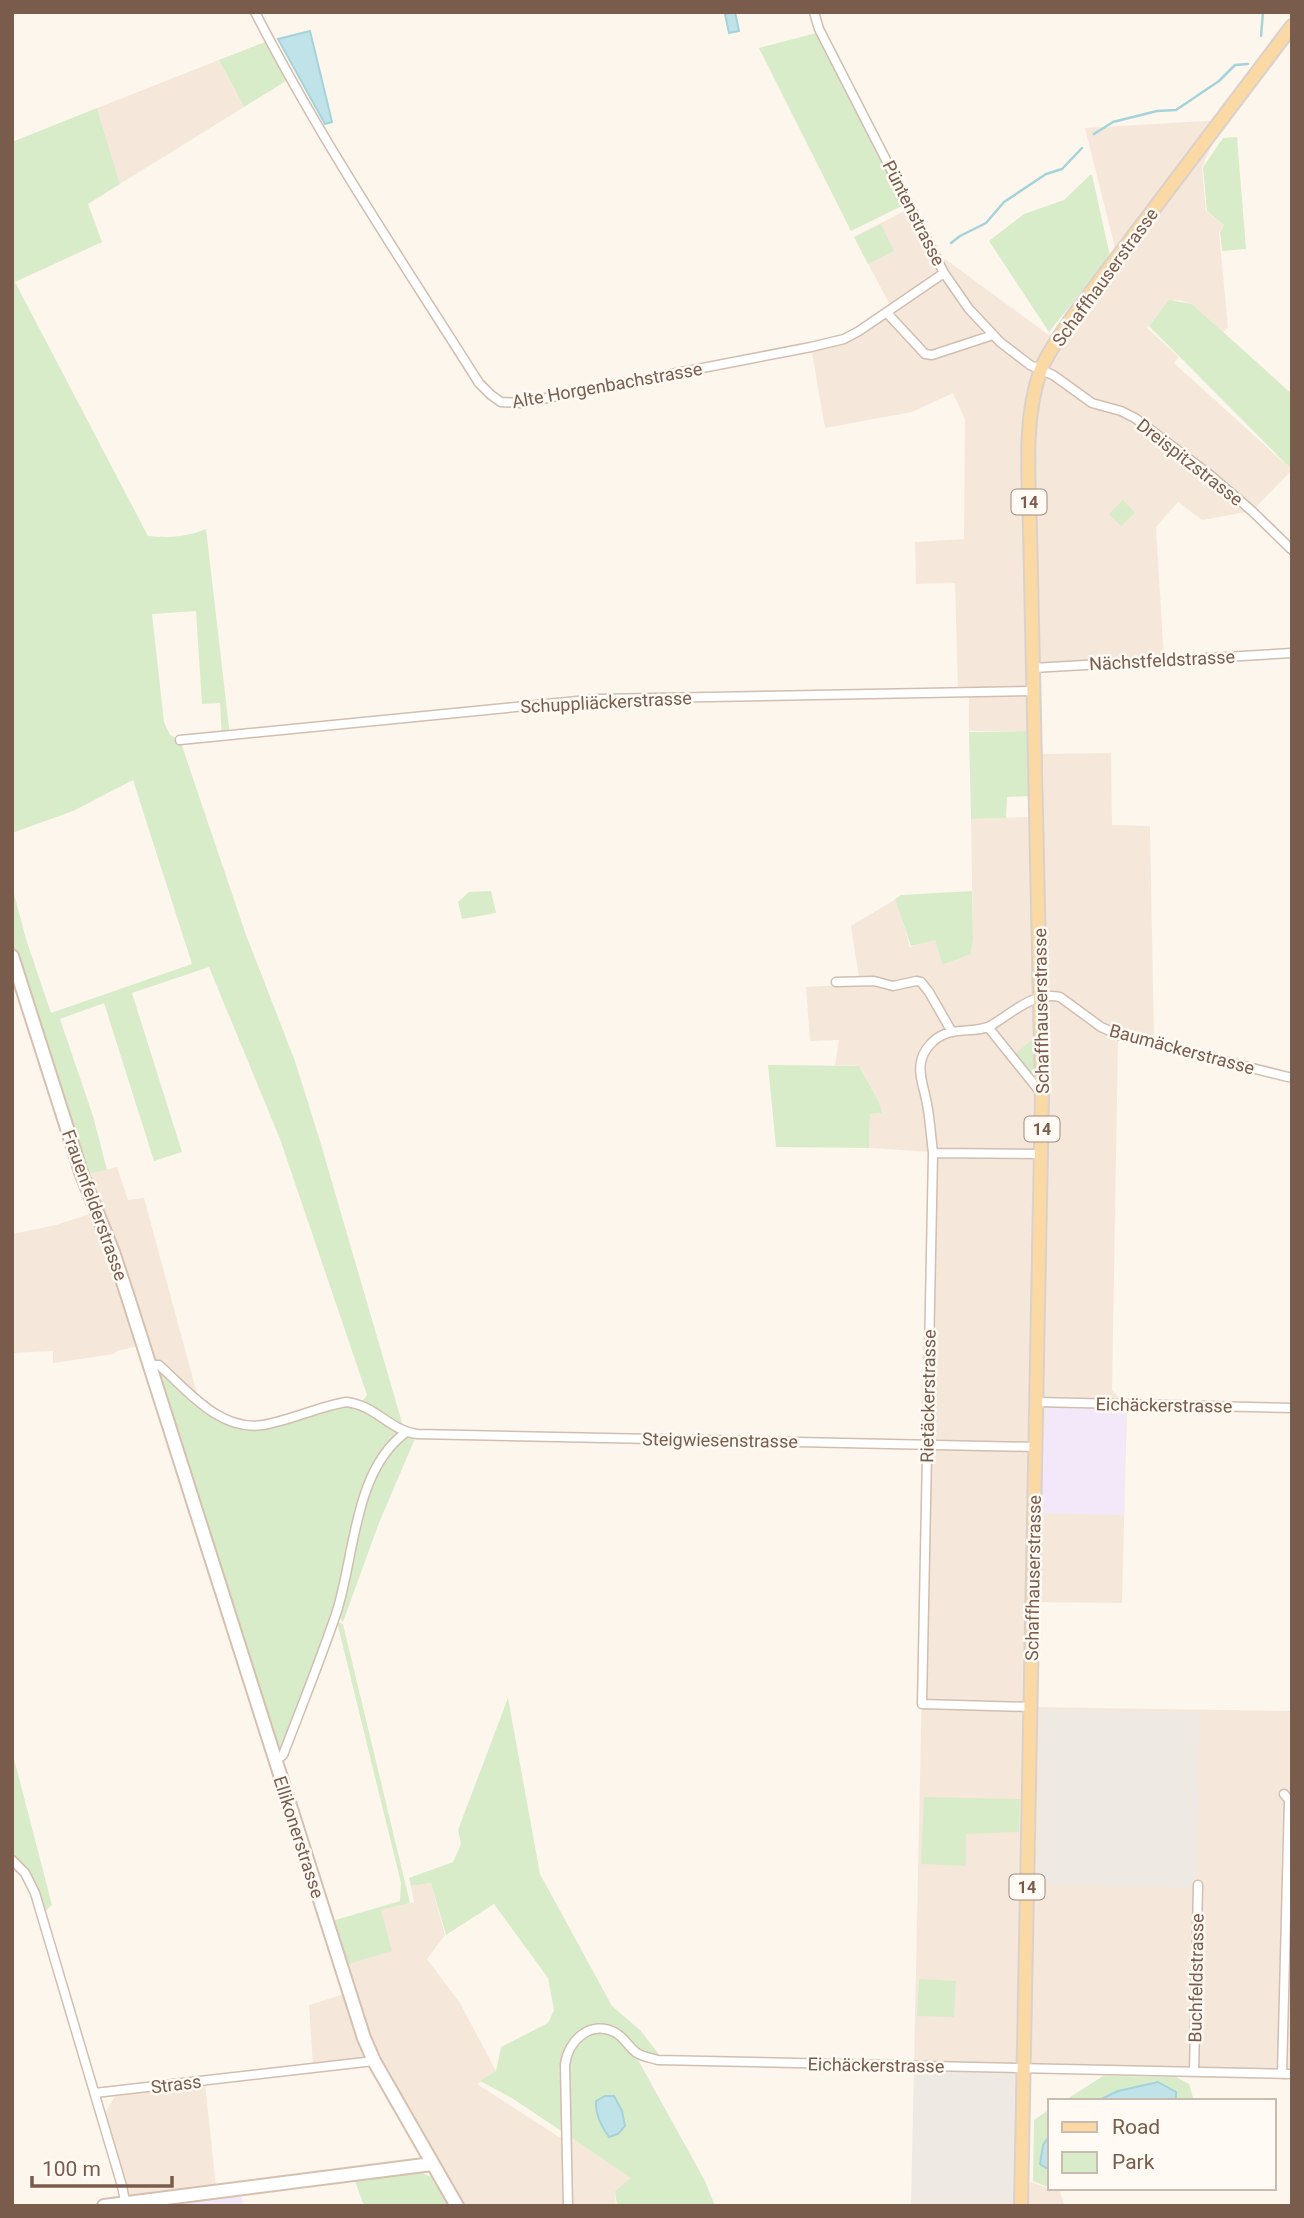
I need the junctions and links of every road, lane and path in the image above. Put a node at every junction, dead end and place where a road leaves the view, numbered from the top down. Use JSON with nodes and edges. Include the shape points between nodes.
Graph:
{"nodes":[{"id":1,"x":255,"y":12,"type":"edge"},
{"id":2,"x":814,"y":12,"type":"edge"},
{"id":3,"x":1292,"y":26,"type":"edge"},
{"id":4,"x":944,"y":273,"type":"junction"},
{"id":5,"x":887,"y":313,"type":"junction"},
{"id":6,"x":993,"y":335,"type":"junction"},
{"id":7,"x":1041,"y":372,"type":"junction"},
{"id":8,"x":1292,"y":550,"type":"edge"},
{"id":9,"x":1292,"y":653,"type":"edge"},
{"id":10,"x":1033,"y":668,"type":"junction"},
{"id":11,"x":1034,"y":691,"type":"junction"},
{"id":12,"x":180,"y":740,"type":"dead end"},
{"id":13,"x":12,"y":956,"type":"edge"},
{"id":14,"x":836,"y":982,"type":"dead end"},
{"id":15,"x":1041,"y":998,"type":"junction"},
{"id":16,"x":988,"y":1027,"type":"junction"},
{"id":17,"x":952,"y":1031,"type":"junction"},
{"id":18,"x":1292,"y":1078,"type":"edge"},
{"id":19,"x":1042,"y":1095,"type":"junction"},
{"id":20,"x":933,"y":1153,"type":"junction"},
{"id":21,"x":1042,"y":1154,"type":"junction"},
{"id":22,"x":149,"y":1365,"type":"junction"},
{"id":23,"x":1036,"y":1402,"type":"junction"},
{"id":24,"x":1292,"y":1408,"type":"edge"},
{"id":25,"x":405,"y":1433,"type":"junction"},
{"id":26,"x":928,"y":1445,"type":"junction"},
{"id":27,"x":1035,"y":1447,"type":"junction"},
{"id":28,"x":177,"y":1454,"type":"joint"},
{"id":29,"x":1030,"y":1707,"type":"junction"},
{"id":30,"x":275,"y":1761,"type":"junction"},
{"id":31,"x":1284,"y":1794,"type":"dead end"},
{"id":32,"x":12,"y":1860,"type":"edge"},
{"id":33,"x":1198,"y":1885,"type":"dead end"},
{"id":34,"x":374,"y":2061,"type":"junction"},
{"id":35,"x":1023,"y":2067,"type":"junction"},
{"id":36,"x":1194,"y":2072,"type":"junction"},
{"id":37,"x":1287,"y":2074,"type":"edge"},
{"id":38,"x":95,"y":2093,"type":"junction"},
{"id":39,"x":432,"y":2164,"type":"junction"},
{"id":40,"x":125,"y":2204,"type":"edge"},
{"id":41,"x":104,"y":2206,"type":"edge"},
{"id":42,"x":457,"y":2206,"type":"edge"},
{"id":43,"x":568,"y":2206,"type":"edge"},
{"id":44,"x":1020,"y":2206,"type":"edge"}],
"edges":[{"from":1,"to":5,"type":"street","name":"Alte Horgenbachstrasse","via":[[334,152],[472,372],[501,402],[521,403],[811,347],[844,338]]},
{"from":2,"to":4,"type":"street","name":"Püntenstrasse"},
{"from":3,"to":7,"type":"main road","name":"Schaffhauserstrasse","number":"14","via":[[1073,316]]},
{"from":4,"to":5,"type":"street","name":"Alte Horgenbachstrasse"},
{"from":4,"to":6,"type":"street","name":"Püntenstrasse"},
{"from":5,"to":6,"type":"street","via":[[925,354]]},
{"from":6,"to":7,"type":"street","name":"Püntenstrasse"},
{"from":7,"to":8,"type":"street","name":"Dreispitzstrasse","via":[[1092,403],[1135,418],[1210,475]]},
{"from":7,"to":10,"type":"main road","name":"Schaffhauserstrasse","number":"14","via":[[1032,405],[1029,459]]},
{"from":9,"to":10,"type":"street","name":"Nächstfeldstrasse"},
{"from":10,"to":11,"type":"main road","name":"Schaffhauserstrasse","number":"14"},
{"from":11,"to":12,"type":"street","name":"Schuppliäckerstrasse","via":[[598,699]]},
{"from":11,"to":15,"type":"main road","name":"Schaffhauserstrasse","number":"14"},
{"from":13,"to":22,"type":"street","name":"Frauenfelderstrasse"},
{"from":14,"to":17,"type":"street","via":[[874,981],[893,986],[921,982]]},
{"from":15,"to":16,"type":"street"},
{"from":15,"to":18,"type":"street","name":"Baumäckerstrasse","via":[[1060,997],[1119,1035]]},
{"from":15,"to":19,"type":"main road","name":"Schaffhauserstrasse","number":"14"},
{"from":16,"to":17,"type":"street"},
{"from":16,"to":19,"type":"street"},
{"from":17,"to":20,"type":"street","name":"Rietäckerstrasse","via":[[928,1047],[921,1062]]},
{"from":19,"to":21,"type":"main road","name":"Schaffhauserstrasse","number":"14"},
{"from":20,"to":21,"type":"street"},
{"from":20,"to":26,"type":"street","name":"Rietäckerstrasse"},
{"from":21,"to":23,"type":"main road","name":"Schaffhauserstrasse","number":"14"},
{"from":22,"to":25,"type":"street","via":[[159,1365],[225,1420],[241,1425],[262,1425],[346,1402],[372,1410]]},
{"from":22,"to":28,"type":"street","name":"Frauenfelderstrasse"},
{"from":23,"to":24,"type":"street","name":"Eichäckerstrasse"},
{"from":23,"to":27,"type":"main road","name":"Schaffhauserstrasse","number":"14"},
{"from":25,"to":26,"type":"street","name":"Steigwiesenstrasse"},
{"from":25,"to":30,"type":"street","via":[[378,1464],[360,1506],[336,1613],[283,1755]]},
{"from":26,"to":27,"type":"street","name":"Steigwiesenstrasse"},
{"from":26,"to":29,"type":"street","name":"Rietäckerstrasse","via":[[922,1704]]},
{"from":27,"to":29,"type":"main road","name":"Schaffhauserstrasse","number":"14"},
{"from":28,"to":30,"type":"street","name":"Ellikonerstrasse"},
{"from":29,"to":35,"type":"main road","name":"Schaffhauserstrasse","number":"14"},
{"from":30,"to":34,"type":"street","name":"Ellikonerstrasse"},
{"from":31,"to":37,"type":"street","via":[[1289,1800]]},
{"from":32,"to":38,"type":"street","via":[[36,1893]]},
{"from":33,"to":36,"type":"street","name":"Buchfeldstrasse"},
{"from":34,"to":38,"type":"street","name":"Strass"},
{"from":34,"to":39,"type":"street","name":"Ellikonerstrasse"},
{"from":35,"to":36,"type":"street","name":"Eichäckerstrasse"},
{"from":35,"to":43,"type":"street","name":"Eichäckerstrasse","via":[[658,2060],[637,2053],[618,2034],[594,2028],[573,2041],[566,2054]]},
{"from":35,"to":44,"type":"main road","name":"Schaffhauserstrasse","number":"14"},
{"from":36,"to":37,"type":"street","name":"Eichäckerstrasse"},
{"from":38,"to":40,"type":"street"},
{"from":39,"to":40,"type":"street"},
{"from":39,"to":42,"type":"street","name":"Ellikonerstrasse"},
{"from":40,"to":41,"type":"street"}]}
